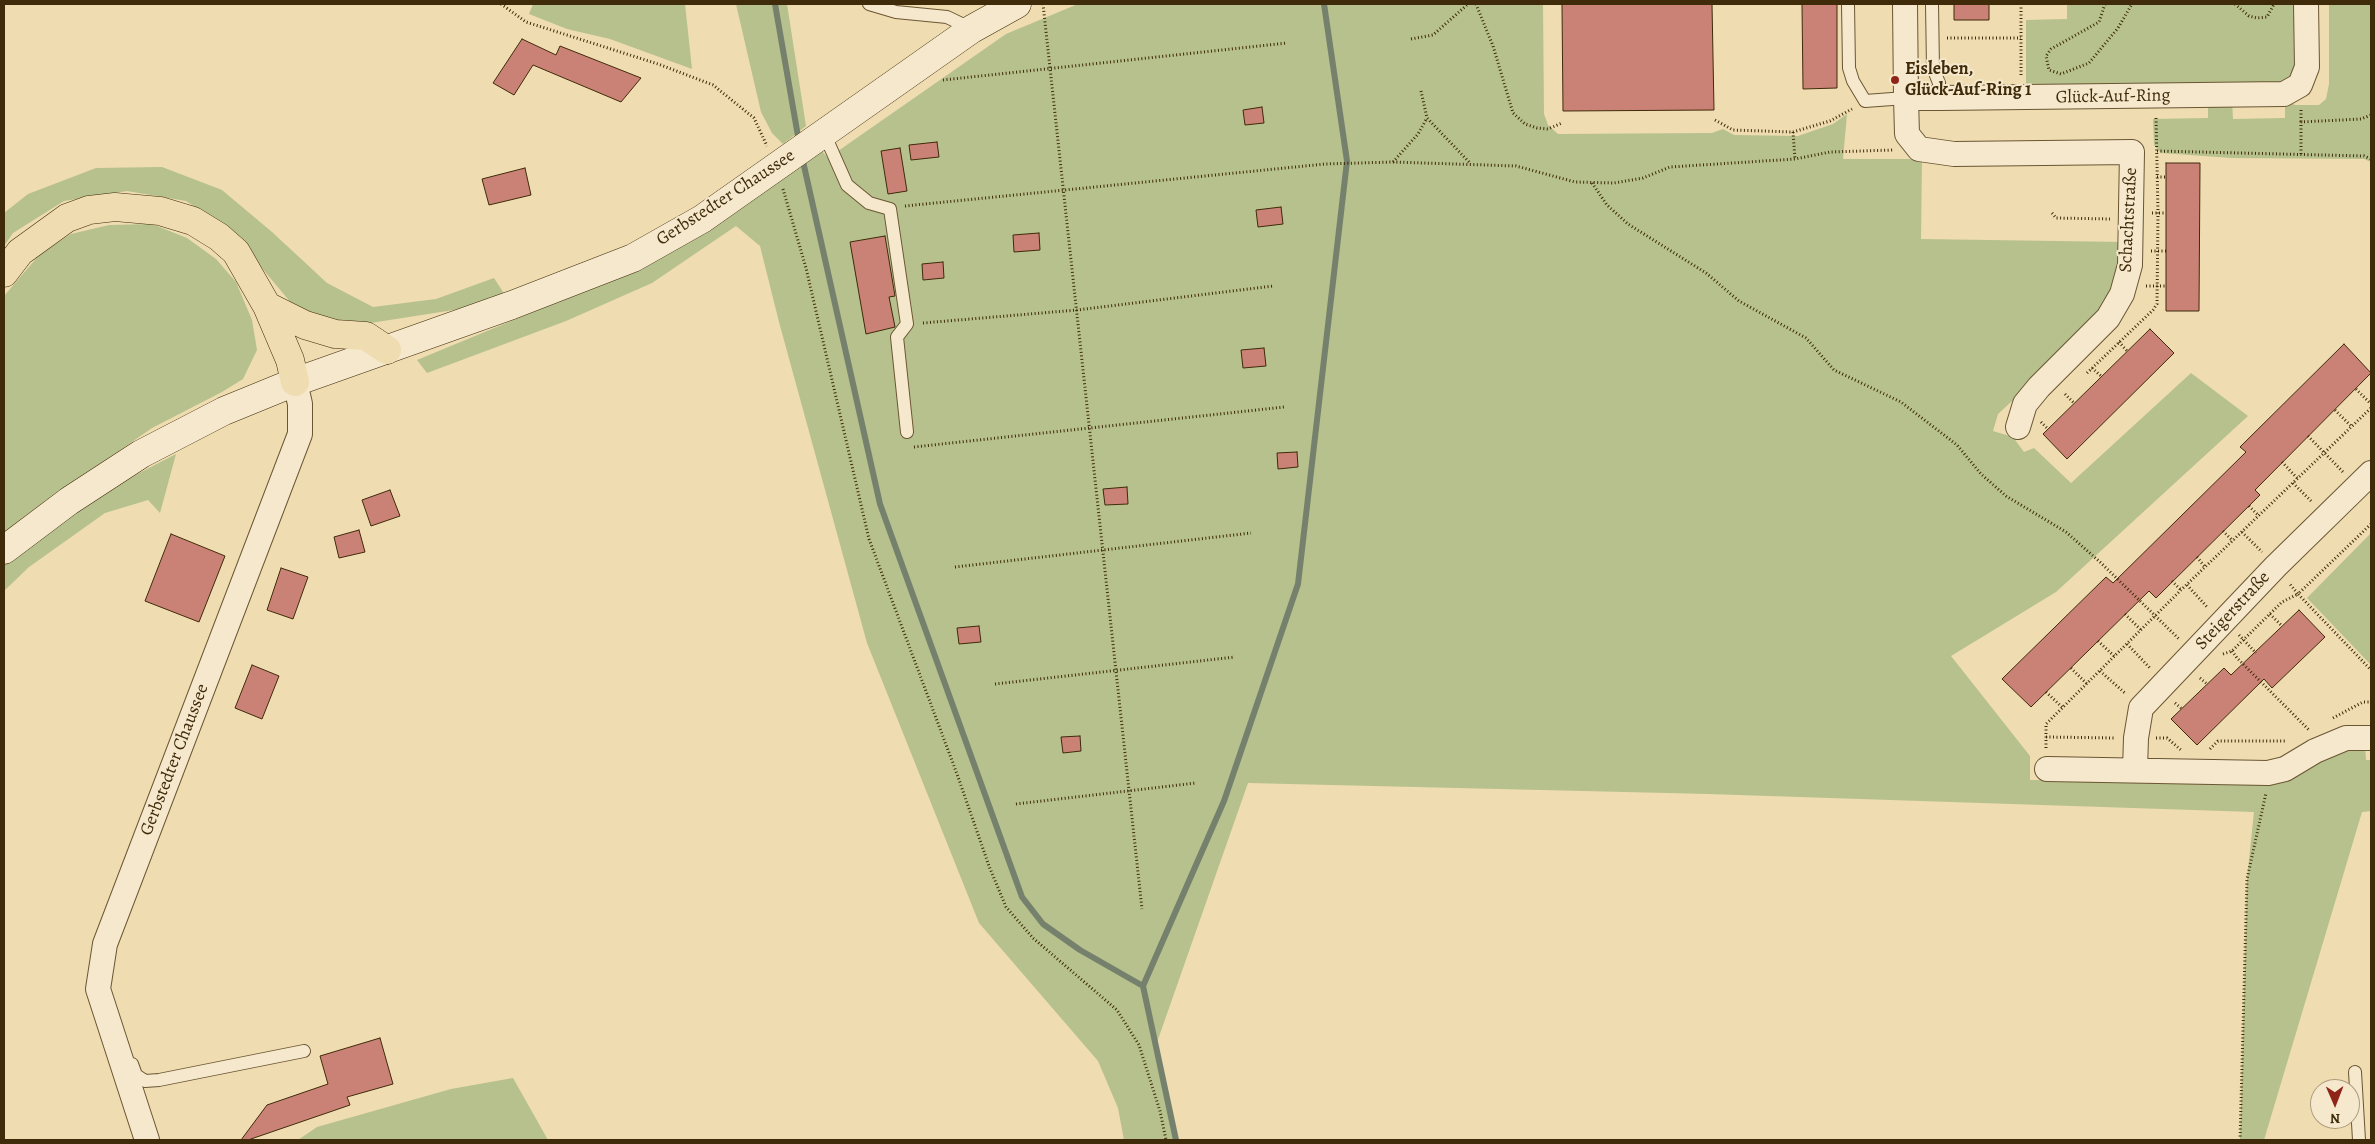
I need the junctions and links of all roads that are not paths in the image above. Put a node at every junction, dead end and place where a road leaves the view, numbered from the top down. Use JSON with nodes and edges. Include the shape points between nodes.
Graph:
{"nodes":[{"id":1,"x":869,"y":4,"type":"edge"},
{"id":2,"x":1017,"y":4,"type":"edge"},
{"id":3,"x":1848,"y":4,"type":"edge"},
{"id":4,"x":1905,"y":4,"type":"edge"},
{"id":5,"x":1932,"y":4,"type":"edge"},
{"id":6,"x":2306,"y":4,"type":"edge"},
{"id":7,"x":972,"y":29,"type":"junction"},
{"id":8,"x":1906,"y":98,"type":"junction"},
{"id":9,"x":1940,"y":98,"type":"junction"},
{"id":10,"x":799,"y":150,"type":"junction"},
{"id":11,"x":4,"y":273,"type":"edge"},
{"id":12,"x":267,"y":306,"type":"junction"},
{"id":13,"x":387,"y":350,"type":"junction"},
{"id":14,"x":295,"y":382,"type":"junction"},
{"id":15,"x":2018,"y":427,"type":"dead end"},
{"id":16,"x":907,"y":432,"type":"road end"},
{"id":17,"x":2364,"y":480,"type":"edge"},
{"id":18,"x":4,"y":550,"type":"edge"},
{"id":19,"x":2371,"y":738,"type":"edge"},
{"id":20,"x":2047,"y":769,"type":"road end"},
{"id":21,"x":2135,"y":770,"type":"junction"},
{"id":22,"x":98,"y":989,"type":"junction"},
{"id":23,"x":304,"y":1051,"type":"dead end"},
{"id":24,"x":2355,"y":1072,"type":"dead end"},
{"id":25,"x":146,"y":1140,"type":"edge"},
{"id":26,"x":2359,"y":1140,"type":"edge"}],
"edges":[{"from":1,"to":7,"type":"lane","via":[[896,12],[947,17]]},
{"from":2,"to":7,"type":"main road","name":"Gerbstedter Chaussee"},
{"from":3,"to":8,"type":"lane","via":[[1849,68],[1865,101]]},
{"from":4,"to":8,"type":"street"},
{"from":5,"to":9,"type":"lane","via":[[1933,68],[1940,83]]},
{"from":6,"to":9,"type":"street","name":"Glück-Auf-Ring","via":[[2307,67],[2300,85],[2284,94]]},
{"from":7,"to":10,"type":"main road","name":"Gerbstedter Chaussee"},
{"from":8,"to":9,"type":"street","name":"Glück-Auf-Ring"},
{"from":8,"to":15,"type":"street","name":"Schachtstraße","via":[[1907,134],[1918,149],[1954,154],[2132,152],[2130,265],[2122,294],[2108,318],[2025,404]]},
{"from":10,"to":13,"type":"main road","name":"Gerbstedter Chaussee","via":[[702,219],[633,258]]},
{"from":10,"to":16,"type":"lane","via":[[869,203],[890,209],[907,324],[897,337]]},
{"from":11,"to":12,"type":"main road","via":[[20,252],[67,218],[89,210],[114,207],[160,211],[193,221],[236,252]]},
{"from":12,"to":13,"type":"main road","via":[[305,326],[335,334],[366,336]]},
{"from":12,"to":14,"type":"main road","via":[[290,360]]},
{"from":13,"to":14,"type":"main road","name":"Gerbstedter Chaussee"},
{"from":14,"to":18,"type":"main road","name":"Gerbstedter Chaussee","via":[[224,411],[141,454],[69,501]]},
{"from":14,"to":22,"type":"street","name":"Gerbstedter Chaussee","via":[[300,404],[300,434],[105,944]]},
{"from":17,"to":21,"type":"street","name":"Steigerstraße","via":[[2276,566],[2142,708],[2136,738]]},
{"from":19,"to":21,"type":"street","via":[[2346,738],[2285,769],[2268,773]]},
{"from":20,"to":21,"type":"street"},
{"from":22,"to":23,"type":"lane","via":[[119,1028],[136,1075],[145,1081]]},
{"from":22,"to":25,"type":"street","name":"Gerbstedter Chaussee"},
{"from":24,"to":26,"type":"lane"}]}
